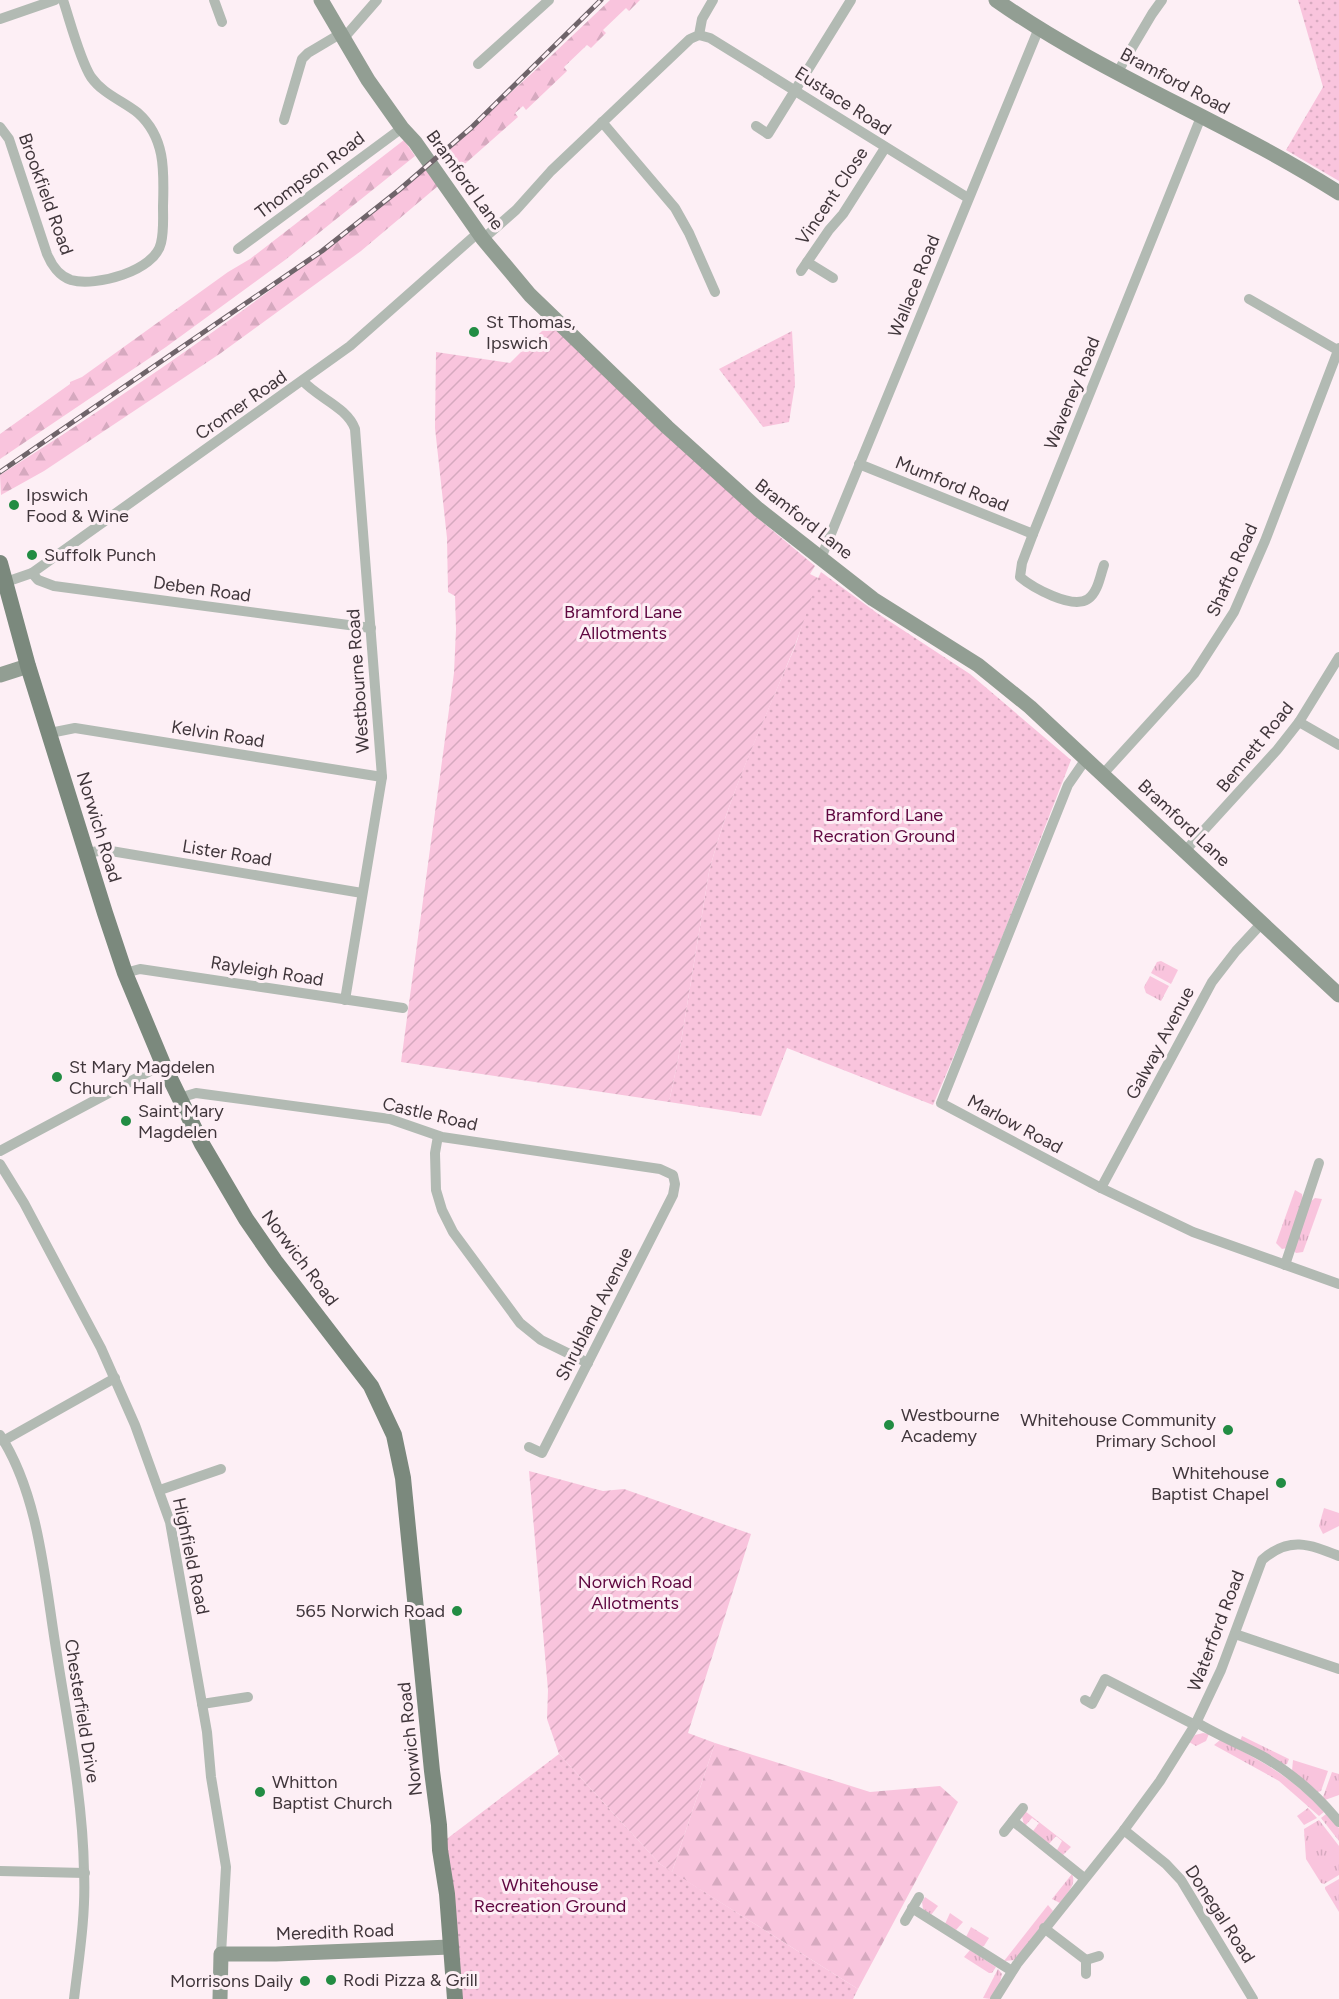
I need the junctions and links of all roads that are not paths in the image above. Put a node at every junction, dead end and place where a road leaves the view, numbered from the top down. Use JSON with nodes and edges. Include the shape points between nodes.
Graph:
{"nodes":[{"id":1,"x":55,"y":0,"type":"edge"},
{"id":2,"x":63,"y":0,"type":"edge"},
{"id":3,"x":214,"y":0,"type":"edge"},
{"id":4,"x":321,"y":0,"type":"edge"},
{"id":5,"x":377,"y":0,"type":"edge"},
{"id":6,"x":549,"y":0,"type":"edge"},
{"id":7,"x":713,"y":0,"type":"edge"},
{"id":8,"x":851,"y":0,"type":"edge"},
{"id":9,"x":996,"y":0,"type":"edge"},
{"id":10,"x":1162,"y":0,"type":"edge"},
{"id":11,"x":0,"y":19,"type":"edge"},
{"id":12,"x":222,"y":22,"type":"dead end"},
{"id":13,"x":1039,"y":28,"type":"junction"},
{"id":14,"x":699,"y":35,"type":"junction"},
{"id":15,"x":342,"y":37,"type":"junction"},
{"id":16,"x":478,"y":64,"type":"dead end"},
{"id":17,"x":1117,"y":73,"type":"junction"},
{"id":18,"x":795,"y":90,"type":"junction"},
{"id":19,"x":1201,"y":117,"type":"junction"},
{"id":20,"x":284,"y":120,"type":"dead end"},
{"id":21,"x":602,"y":122,"type":"junction"},
{"id":22,"x":0,"y":126,"type":"edge"},
{"id":23,"x":756,"y":126,"type":"dead end"},
{"id":24,"x":402,"y":128,"type":"junction"},
{"id":25,"x":885,"y":148,"type":"junction"},
{"id":26,"x":1339,"y":194,"type":"edge"},
{"id":27,"x":968,"y":198,"type":"junction"},
{"id":28,"x":481,"y":235,"type":"junction"},
{"id":29,"x":238,"y":249,"type":"dead end"},
{"id":30,"x":833,"y":278,"type":"dead end"},
{"id":31,"x":715,"y":292,"type":"dead end"},
{"id":32,"x":1249,"y":299,"type":"dead end"},
{"id":33,"x":1338,"y":350,"type":"edge"},
{"id":34,"x":303,"y":381,"type":"junction"},
{"id":35,"x":860,"y":464,"type":"junction"},
{"id":36,"x":1033,"y":534,"type":"junction"},
{"id":37,"x":821,"y":558,"type":"junction"},
{"id":38,"x":0,"y":563,"type":"edge"},
{"id":39,"x":1104,"y":565,"type":"dead end"},
{"id":40,"x":32,"y":573,"type":"junction"},
{"id":41,"x":6,"y":582,"type":"junction"},
{"id":42,"x":371,"y":628,"type":"junction"},
{"id":43,"x":1339,"y":657,"type":"edge"},
{"id":44,"x":28,"y":666,"type":"junction"},
{"id":45,"x":0,"y":675,"type":"edge"},
{"id":46,"x":1299,"y":722,"type":"junction"},
{"id":47,"x":50,"y":733,"type":"junction"},
{"id":48,"x":1339,"y":745,"type":"edge"},
{"id":49,"x":1086,"y":759,"type":"junction"},
{"id":50,"x":1102,"y":774,"type":"junction"},
{"id":51,"x":382,"y":777,"type":"junction"},
{"id":52,"x":1185,"y":851,"type":"junction"},
{"id":53,"x":86,"y":853,"type":"junction"},
{"id":54,"x":362,"y":893,"type":"junction"},
{"id":55,"x":1262,"y":923,"type":"junction"},
{"id":56,"x":126,"y":973,"type":"junction"},
{"id":57,"x":1339,"y":995,"type":"edge"},
{"id":58,"x":345,"y":1000,"type":"junction"},
{"id":59,"x":403,"y":1008,"type":"dead end"},
{"id":60,"x":163,"y":1064,"type":"junction"},
{"id":61,"x":179,"y":1098,"type":"junction"},
{"id":62,"x":438,"y":1136,"type":"junction"},
{"id":63,"x":0,"y":1151,"type":"edge"},
{"id":64,"x":1319,"y":1163,"type":"dead end"},
{"id":65,"x":0,"y":1164,"type":"edge"},
{"id":66,"x":673,"y":1175,"type":"joint"},
{"id":67,"x":1101,"y":1188,"type":"junction"},
{"id":68,"x":1285,"y":1265,"type":"junction"},
{"id":69,"x":1339,"y":1284,"type":"edge"},
{"id":70,"x":588,"y":1363,"type":"junction"},
{"id":71,"x":115,"y":1378,"type":"junction"},
{"id":72,"x":2,"y":1438,"type":"edge"},
{"id":73,"x":529,"y":1447,"type":"dead end"},
{"id":74,"x":221,"y":1469,"type":"dead end"},
{"id":75,"x":160,"y":1490,"type":"junction"},
{"id":76,"x":1339,"y":1556,"type":"edge"},
{"id":77,"x":1235,"y":1634,"type":"junction"},
{"id":78,"x":1339,"y":1669,"type":"edge"},
{"id":79,"x":248,"y":1697,"type":"dead end"},
{"id":80,"x":1085,"y":1700,"type":"dead end"},
{"id":81,"x":202,"y":1704,"type":"junction"},
{"id":82,"x":1195,"y":1723,"type":"junction"},
{"id":83,"x":1023,"y":1808,"type":"dead end"},
{"id":84,"x":1013,"y":1821,"type":"junction"},
{"id":85,"x":1339,"y":1822,"type":"edge"},
{"id":86,"x":1124,"y":1830,"type":"junction"},
{"id":87,"x":1004,"y":1832,"type":"dead end"},
{"id":88,"x":0,"y":1870,"type":"edge"},
{"id":89,"x":84,"y":1873,"type":"junction"},
{"id":90,"x":1084,"y":1878,"type":"junction"},
{"id":91,"x":919,"y":1897,"type":"dead end"},
{"id":92,"x":912,"y":1908,"type":"junction"},
{"id":93,"x":905,"y":1921,"type":"dead end"},
{"id":94,"x":1044,"y":1928,"type":"junction"},
{"id":95,"x":450,"y":1947,"type":"junction"},
{"id":96,"x":221,"y":1954,"type":"junction"},
{"id":97,"x":1100,"y":1956,"type":"dead end"},
{"id":98,"x":1086,"y":1960,"type":"junction"},
{"id":99,"x":1012,"y":1971,"type":"junction"},
{"id":100,"x":1086,"y":1974,"type":"dead end"},
{"id":101,"x":74,"y":1999,"type":"edge"},
{"id":102,"x":220,"y":1999,"type":"edge"},
{"id":103,"x":455,"y":1999,"type":"edge"},
{"id":104,"x":995,"y":1999,"type":"edge"},
{"id":105,"x":1253,"y":1999,"type":"edge"}],
"edges":[{"from":1,"to":11,"type":"street"},
{"from":2,"to":22,"type":"street","name":"Brookfield Road","via":[[91,76],[102,89],[142,117],[160,147],[164,166],[162,236],[157,253],[141,266],[105,280],[77,281],[61,274],[47,254],[9,139]]},
{"from":3,"to":12,"type":"street"},
{"from":4,"to":15,"type":"street","name":"Bramford Lane"},
{"from":5,"to":15,"type":"street"},
{"from":6,"to":16,"type":"street"},
{"from":7,"to":14,"type":"street","via":[[702,19]]},
{"from":8,"to":18,"type":"street"},
{"from":9,"to":13,"type":"street","name":"Bramford Road"},
{"from":10,"to":17,"type":"street"},
{"from":13,"to":17,"type":"street","name":"Bramford Road"},
{"from":13,"to":27,"type":"street","name":"Wallace Road"},
{"from":14,"to":18,"type":"street","name":"Eustace Road"},
{"from":14,"to":21,"type":"street","via":[[690,39]]},
{"from":15,"to":20,"type":"street","via":[[302,59]]},
{"from":15,"to":24,"type":"street","name":"Bramford Lane"},
{"from":17,"to":19,"type":"street","name":"Bramford Road"},
{"from":18,"to":23,"type":"street","via":[[768,134]]},
{"from":18,"to":25,"type":"street","name":"Eustace Road"},
{"from":19,"to":26,"type":"street","name":"Bramford Road","via":[[1278,156]]},
{"from":19,"to":36,"type":"street","name":"Waveney Road"},
{"from":21,"to":28,"type":"street","via":[[516,210]]},
{"from":21,"to":31,"type":"street","via":[[675,208]]},
{"from":24,"to":28,"type":"street","name":"Bramford Lane"},
{"from":24,"to":29,"type":"street","name":"Thompson Road"},
{"from":25,"to":27,"type":"street","name":"Eustace Road"},
{"from":25,"to":30,"type":"street","name":"Vincent Close","via":[[804,267]]},
{"from":27,"to":35,"type":"street","name":"Wallace Road"},
{"from":28,"to":34,"type":"street","name":"Cromer Road"},
{"from":28,"to":37,"type":"street","name":"Bramford Lane","via":[[530,295],[667,427],[758,509]]},
{"from":32,"to":33,"type":"street"},
{"from":33,"to":50,"type":"street","name":"Shafto Road","via":[[1234,612],[1194,674]]},
{"from":34,"to":40,"type":"street","name":"Cromer Road"},
{"from":34,"to":42,"type":"street","name":"Westbourne Road","via":[[347,416],[355,429]]},
{"from":35,"to":36,"type":"street","name":"Mumford Road"},
{"from":35,"to":37,"type":"street","name":"Wallace Road"},
{"from":36,"to":39,"type":"street","name":"Waveney Road","via":[[1020,577],[1032,587],[1073,602],[1087,600],[1095,591]]},
{"from":37,"to":49,"type":"street","name":"Bramford Lane","via":[[873,598],[978,665]]},
{"from":38,"to":41,"type":"main road","name":"Norwich Road"},
{"from":40,"to":41,"type":"street","name":"Cromer Road"},
{"from":40,"to":42,"type":"street","name":"Deben Road","via":[[54,586]]},
{"from":41,"to":44,"type":"main road","name":"Norwich Road"},
{"from":42,"to":51,"type":"street","name":"Westbourne Road"},
{"from":43,"to":46,"type":"street","name":"Bennett Road"},
{"from":44,"to":45,"type":"street"},
{"from":44,"to":47,"type":"main road","name":"Norwich Road"},
{"from":46,"to":48,"type":"street"},
{"from":46,"to":52,"type":"street","name":"Bennett Road","via":[[1269,761]]},
{"from":47,"to":51,"type":"street","name":"Kelvin Road","via":[[75,728]]},
{"from":47,"to":53,"type":"main road","name":"Norwich Road"},
{"from":49,"to":50,"type":"street","name":"Bramford Lane"},
{"from":49,"to":67,"type":"street","name":"Marlow Road","via":[[1068,785],[941,1103]]},
{"from":50,"to":52,"type":"street","name":"Bramford Lane"},
{"from":51,"to":54,"type":"street","name":"Westbourne Road"},
{"from":52,"to":55,"type":"street","name":"Bramford Lane"},
{"from":53,"to":54,"type":"street","name":"Lister Road","via":[[105,850]]},
{"from":53,"to":56,"type":"main road","name":"Norwich Road"},
{"from":54,"to":58,"type":"street","name":"Westbourne Road"},
{"from":55,"to":57,"type":"street","name":"Bramford Lane"},
{"from":55,"to":67,"type":"street","name":"Galway Avenue","via":[[1207,991]]},
{"from":56,"to":58,"type":"street","name":"Rayleigh Road","via":[[140,969]]},
{"from":56,"to":60,"type":"main road","name":"Norwich Road"},
{"from":58,"to":59,"type":"street","name":"Rayleigh Road"},
{"from":60,"to":61,"type":"main road","name":"Norwich Road"},
{"from":60,"to":63,"type":"street"},
{"from":61,"to":62,"type":"street","name":"Castle Road","via":[[196,1093],[390,1119]]},
{"from":61,"to":95,"type":"main road","name":"Norwich Road","via":[[246,1219],[366,1378],[394,1435],[403,1478]]},
{"from":62,"to":66,"type":"street","name":"Castle Road","via":[[660,1169]]},
{"from":62,"to":70,"type":"street","via":[[436,1190],[453,1232],[520,1323],[541,1340]]},
{"from":64,"to":68,"type":"street"},
{"from":65,"to":71,"type":"street","name":"Highfield Road"},
{"from":66,"to":70,"type":"street","name":"Shrubland Avenue","via":[[673,1195]]},
{"from":67,"to":68,"type":"street","name":"Marlow Road","via":[[1193,1232]]},
{"from":68,"to":69,"type":"street","name":"Marlow Road"},
{"from":70,"to":73,"type":"street","name":"Shrubland Avenue","via":[[542,1453]]},
{"from":71,"to":72,"type":"street"},
{"from":71,"to":75,"type":"street","name":"Highfield Road"},
{"from":72,"to":89,"type":"street","name":"Chesterfield Drive","via":[[22,1481],[36,1532],[77,1789]]},
{"from":74,"to":75,"type":"street"},
{"from":75,"to":81,"type":"street","name":"Highfield Road","via":[[177,1557]]},
{"from":76,"to":77,"type":"street","name":"Waterford Road","via":[[1304,1544],[1291,1544],[1268,1554],[1258,1567]]},
{"from":77,"to":78,"type":"street"},
{"from":77,"to":82,"type":"street","name":"Waterford Road"},
{"from":79,"to":81,"type":"street"},
{"from":80,"to":82,"type":"street","via":[[1092,1704],[1105,1679]]},
{"from":81,"to":96,"type":"street","name":"Highfield Road","via":[[225,1867]]},
{"from":82,"to":85,"type":"street","via":[[1262,1756],[1294,1777]]},
{"from":82,"to":86,"type":"street","name":"Waterford Road"},
{"from":83,"to":84,"type":"street"},
{"from":84,"to":87,"type":"street"},
{"from":84,"to":90,"type":"street"},
{"from":86,"to":90,"type":"street","name":"Waterford Road"},
{"from":86,"to":105,"type":"street","name":"Donegal Road","via":[[1181,1880]]},
{"from":88,"to":89,"type":"street"},
{"from":89,"to":101,"type":"street","name":"Chesterfield Drive"},
{"from":90,"to":94,"type":"street","name":"Waterford Road"},
{"from":91,"to":92,"type":"street"},
{"from":92,"to":93,"type":"street"},
{"from":92,"to":99,"type":"street"},
{"from":94,"to":98,"type":"street"},
{"from":94,"to":99,"type":"street","name":"Waterford Road"},
{"from":95,"to":96,"type":"street","name":"Meredith Road"},
{"from":95,"to":103,"type":"main road","name":"Norwich Road"},
{"from":96,"to":102,"type":"street"},
{"from":97,"to":98,"type":"street"},
{"from":98,"to":100,"type":"street"},
{"from":99,"to":104,"type":"street","name":"Waterford Road"}]}
